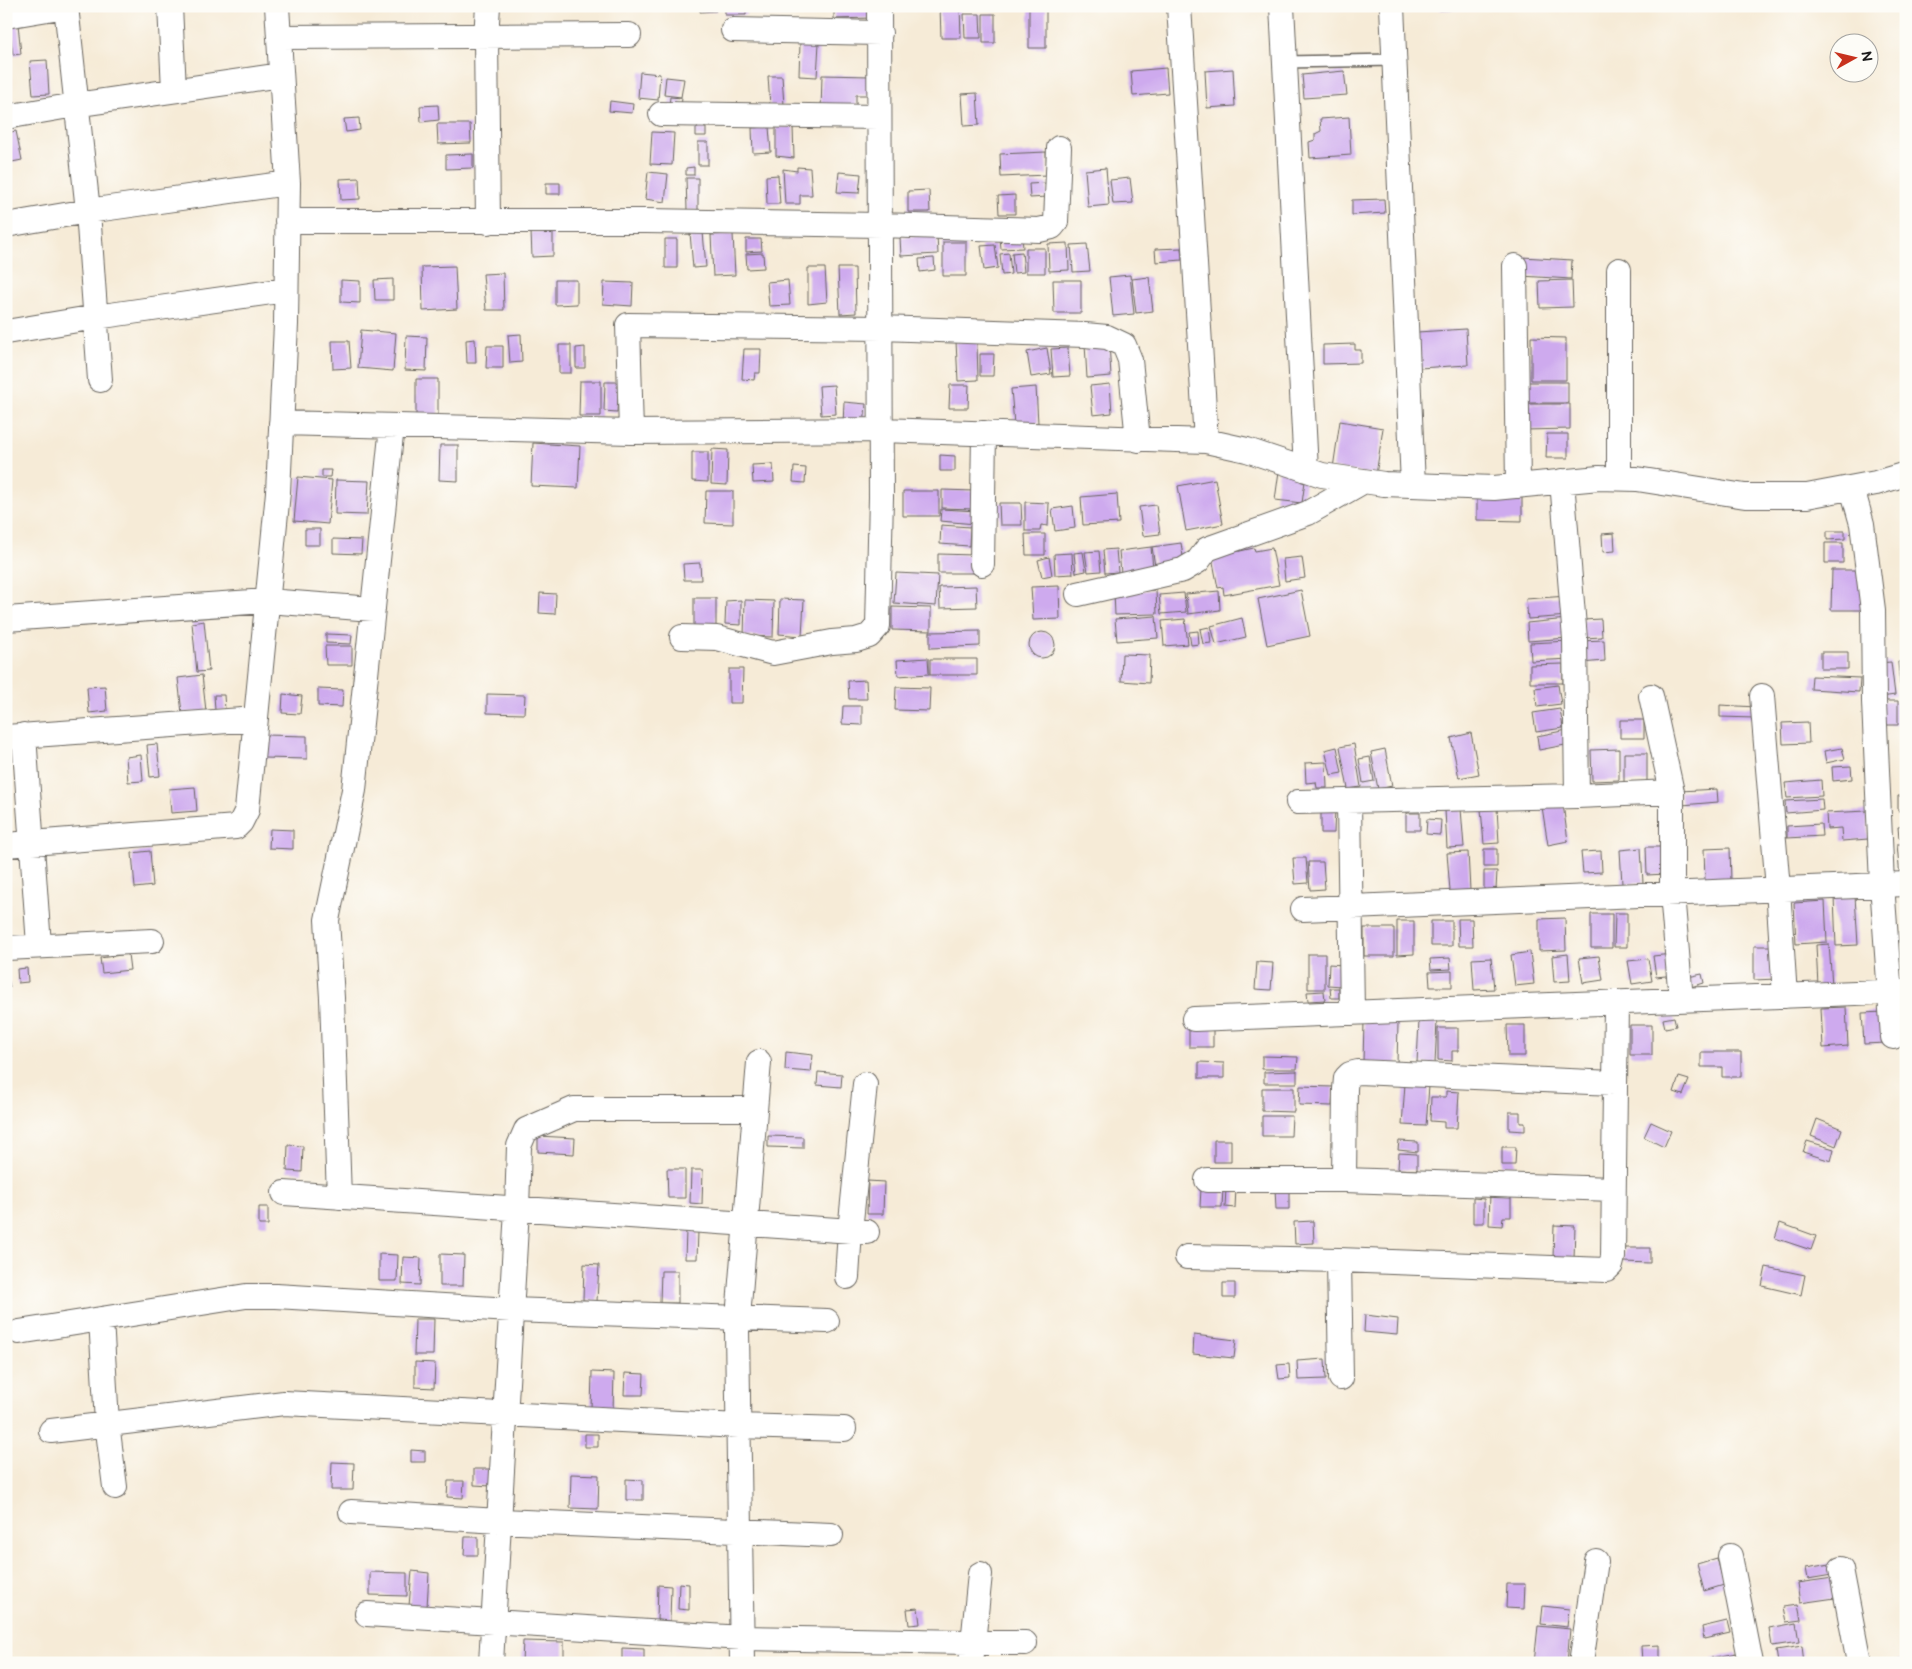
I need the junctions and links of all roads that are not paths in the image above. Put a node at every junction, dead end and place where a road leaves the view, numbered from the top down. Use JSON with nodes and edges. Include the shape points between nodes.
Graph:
{"nodes":[{"id":1,"x":66,"y":6,"type":"edge"},
{"id":2,"x":170,"y":6,"type":"edge"},
{"id":3,"x":277,"y":6,"type":"edge"},
{"id":4,"x":488,"y":6,"type":"edge"},
{"id":5,"x":879,"y":6,"type":"edge"},
{"id":6,"x":1179,"y":6,"type":"edge"},
{"id":7,"x":1282,"y":6,"type":"edge"},
{"id":8,"x":1392,"y":6,"type":"edge"},
{"id":9,"x":6,"y":16,"type":"edge"},
{"id":10,"x":733,"y":30,"type":"dead end"},
{"id":11,"x":880,"y":33,"type":"junction"},
{"id":12,"x":486,"y":36,"type":"junction"},
{"id":13,"x":629,"y":36,"type":"dead end"},
{"id":14,"x":279,"y":37,"type":"junction"},
{"id":15,"x":1394,"y":60,"type":"junction"},
{"id":16,"x":1285,"y":62,"type":"junction"},
{"id":17,"x":281,"y":75,"type":"junction"},
{"id":18,"x":174,"y":90,"type":"junction"},
{"id":19,"x":75,"y":105,"type":"junction"},
{"id":20,"x":661,"y":114,"type":"dead end"},
{"id":21,"x":6,"y":117,"type":"edge"},
{"id":22,"x":879,"y":118,"type":"junction"},
{"id":23,"x":1059,"y":148,"type":"dead end"},
{"id":24,"x":288,"y":183,"type":"junction"},
{"id":25,"x":88,"y":211,"type":"junction"},
{"id":26,"x":287,"y":221,"type":"junction"},
{"id":27,"x":488,"y":222,"type":"junction"},
{"id":28,"x":6,"y":225,"type":"edge"},
{"id":29,"x":880,"y":225,"type":"junction"},
{"id":30,"x":1515,"y":266,"type":"dead end"},
{"id":31,"x":1619,"y":270,"type":"dead end"},
{"id":32,"x":286,"y":290,"type":"junction"},
{"id":33,"x":96,"y":317,"type":"junction"},
{"id":34,"x":881,"y":328,"type":"junction"},
{"id":35,"x":6,"y":332,"type":"edge"},
{"id":36,"x":100,"y":380,"type":"dead end"},
{"id":37,"x":281,"y":422,"type":"junction"},
{"id":38,"x":392,"y":426,"type":"junction"},
{"id":39,"x":881,"y":430,"type":"junction"},
{"id":40,"x":631,"y":432,"type":"junction"},
{"id":41,"x":984,"y":433,"type":"junction"},
{"id":42,"x":1138,"y":440,"type":"junction"},
{"id":43,"x":1206,"y":441,"type":"junction"},
{"id":44,"x":1306,"y":470,"type":"junction"},
{"id":45,"x":1906,"y":474,"type":"edge"},
{"id":46,"x":1620,"y":478,"type":"junction"},
{"id":47,"x":1364,"y":481,"type":"junction"},
{"id":48,"x":1562,"y":482,"type":"junction"},
{"id":49,"x":1413,"y":485,"type":"junction"},
{"id":50,"x":1518,"y":486,"type":"junction"},
{"id":51,"x":1852,"y":488,"type":"junction"},
{"id":52,"x":982,"y":564,"type":"dead end"},
{"id":53,"x":1078,"y":594,"type":"dead end"},
{"id":54,"x":268,"y":601,"type":"junction"},
{"id":55,"x":373,"y":609,"type":"junction"},
{"id":56,"x":6,"y":620,"type":"edge"},
{"id":57,"x":682,"y":636,"type":"dead end"},
{"id":58,"x":1651,"y":696,"type":"dead end"},
{"id":59,"x":1762,"y":696,"type":"dead end"},
{"id":60,"x":256,"y":719,"type":"junction"},
{"id":61,"x":15,"y":736,"type":"edge"},
{"id":62,"x":1672,"y":792,"type":"junction"},
{"id":63,"x":1577,"y":796,"type":"junction"},
{"id":64,"x":1349,"y":801,"type":"junction"},
{"id":65,"x":1298,"y":802,"type":"dead end"},
{"id":66,"x":32,"y":842,"type":"junction"},
{"id":67,"x":6,"y":844,"type":"edge"},
{"id":68,"x":1882,"y":884,"type":"junction"},
{"id":69,"x":1906,"y":884,"type":"edge"},
{"id":70,"x":1778,"y":889,"type":"junction"},
{"id":71,"x":1672,"y":893,"type":"junction"},
{"id":72,"x":1352,"y":906,"type":"junction"},
{"id":73,"x":1303,"y":909,"type":"dead end"},
{"id":74,"x":152,"y":941,"type":"dead end"},
{"id":75,"x":39,"y":945,"type":"junction"},
{"id":76,"x":6,"y":948,"type":"edge"},
{"id":77,"x":1898,"y":991,"type":"edge"},
{"id":78,"x":1785,"y":996,"type":"junction"},
{"id":79,"x":1681,"y":1000,"type":"junction"},
{"id":80,"x":1616,"y":1002,"type":"junction"},
{"id":81,"x":1352,"y":1013,"type":"junction"},
{"id":82,"x":1194,"y":1019,"type":"dead end"},
{"id":83,"x":1893,"y":1037,"type":"dead end"},
{"id":84,"x":759,"y":1062,"type":"dead end"},
{"id":85,"x":1614,"y":1083,"type":"junction"},
{"id":86,"x":865,"y":1084,"type":"dead end"},
{"id":87,"x":755,"y":1109,"type":"junction"},
{"id":88,"x":1207,"y":1180,"type":"dead end"},
{"id":89,"x":1344,"y":1180,"type":"junction"},
{"id":90,"x":1613,"y":1189,"type":"junction"},
{"id":91,"x":284,"y":1193,"type":"dead end"},
{"id":92,"x":339,"y":1197,"type":"junction"},
{"id":93,"x":517,"y":1209,"type":"junction"},
{"id":94,"x":746,"y":1224,"type":"junction"},
{"id":95,"x":859,"y":1231,"type":"junction"},
{"id":96,"x":1187,"y":1257,"type":"dead end"},
{"id":97,"x":1339,"y":1260,"type":"junction"},
{"id":98,"x":847,"y":1277,"type":"dead end"},
{"id":99,"x":511,"y":1310,"type":"junction"},
{"id":100,"x":101,"y":1319,"type":"junction"},
{"id":101,"x":738,"y":1319,"type":"junction"},
{"id":102,"x":827,"y":1321,"type":"dead end"},
{"id":103,"x":19,"y":1332,"type":"dead end"},
{"id":104,"x":1341,"y":1378,"type":"dead end"},
{"id":105,"x":505,"y":1415,"type":"junction"},
{"id":106,"x":108,"y":1423,"type":"junction"},
{"id":107,"x":739,"y":1426,"type":"junction"},
{"id":108,"x":844,"y":1429,"type":"dead end"},
{"id":109,"x":52,"y":1430,"type":"dead end"},
{"id":110,"x":115,"y":1488,"type":"dead end"},
{"id":111,"x":351,"y":1512,"type":"dead end"},
{"id":112,"x":499,"y":1521,"type":"junction"},
{"id":113,"x":740,"y":1532,"type":"junction"},
{"id":114,"x":831,"y":1535,"type":"dead end"},
{"id":115,"x":1730,"y":1556,"type":"dead end"},
{"id":116,"x":1596,"y":1561,"type":"dead end"},
{"id":117,"x":1841,"y":1569,"type":"dead end"},
{"id":118,"x":980,"y":1574,"type":"dead end"},
{"id":119,"x":367,"y":1614,"type":"dead end"},
{"id":120,"x":493,"y":1622,"type":"junction"},
{"id":121,"x":742,"y":1638,"type":"junction"},
{"id":122,"x":1025,"y":1643,"type":"dead end"},
{"id":123,"x":972,"y":1652,"type":"edge"},
{"id":124,"x":490,"y":1663,"type":"edge"},
{"id":125,"x":742,"y":1663,"type":"edge"},
{"id":126,"x":1581,"y":1663,"type":"edge"},
{"id":127,"x":1751,"y":1663,"type":"edge"},
{"id":128,"x":1859,"y":1663,"type":"edge"}],
"edges":[{"from":1,"to":9,"type":"street"},
{"from":1,"to":19,"type":"street"},
{"from":2,"to":18,"type":"street"},
{"from":3,"to":14,"type":"street"},
{"from":4,"to":12,"type":"street"},
{"from":5,"to":11,"type":"street"},
{"from":6,"to":43,"type":"street"},
{"from":7,"to":16,"type":"street"},
{"from":8,"to":15,"type":"street"},
{"from":10,"to":11,"type":"street"},
{"from":11,"to":22,"type":"street"},
{"from":12,"to":13,"type":"street"},
{"from":12,"to":14,"type":"street"},
{"from":12,"to":27,"type":"street"},
{"from":14,"to":17,"type":"street"},
{"from":15,"to":16,"type":"lane"},
{"from":15,"to":49,"type":"street"},
{"from":16,"to":44,"type":"street"},
{"from":17,"to":18,"type":"street"},
{"from":17,"to":24,"type":"street"},
{"from":18,"to":19,"type":"street"},
{"from":19,"to":21,"type":"street"},
{"from":19,"to":25,"type":"street"},
{"from":20,"to":22,"type":"street"},
{"from":22,"to":29,"type":"street"},
{"from":23,"to":29,"type":"street","via":[[1057,214],[1052,227],[1039,230]]},
{"from":24,"to":25,"type":"street"},
{"from":24,"to":26,"type":"street"},
{"from":25,"to":28,"type":"street"},
{"from":25,"to":33,"type":"street"},
{"from":26,"to":27,"type":"street"},
{"from":26,"to":32,"type":"street"},
{"from":27,"to":29,"type":"street"},
{"from":29,"to":34,"type":"street"},
{"from":30,"to":50,"type":"street"},
{"from":31,"to":46,"type":"street"},
{"from":32,"to":33,"type":"street"},
{"from":32,"to":37,"type":"street"},
{"from":33,"to":35,"type":"street"},
{"from":33,"to":36,"type":"street"},
{"from":34,"to":39,"type":"street"},
{"from":34,"to":40,"type":"street","via":[[628,325]]},
{"from":34,"to":42,"type":"street","via":[[1110,338],[1124,345],[1130,360]]},
{"from":37,"to":38,"type":"street"},
{"from":37,"to":54,"type":"street"},
{"from":38,"to":40,"type":"street"},
{"from":38,"to":55,"type":"street"},
{"from":39,"to":40,"type":"street"},
{"from":39,"to":41,"type":"street"},
{"from":39,"to":57,"type":"street","via":[[878,626],[869,636],[773,653],[717,638]]},
{"from":41,"to":42,"type":"street"},
{"from":41,"to":52,"type":"street"},
{"from":42,"to":43,"type":"street"},
{"from":43,"to":44,"type":"street","via":[[1247,450]]},
{"from":44,"to":47,"type":"street"},
{"from":45,"to":51,"type":"street"},
{"from":46,"to":48,"type":"street"},
{"from":46,"to":51,"type":"street","via":[[1745,496],[1807,496]]},
{"from":47,"to":49,"type":"street"},
{"from":47,"to":53,"type":"street","via":[[1308,513],[1207,549],[1198,562],[1183,570]]},
{"from":48,"to":50,"type":"street"},
{"from":48,"to":63,"type":"street","via":[[1575,639]]},
{"from":49,"to":50,"type":"street"},
{"from":51,"to":68,"type":"street","via":[[1862,524],[1873,610]]},
{"from":54,"to":55,"type":"street"},
{"from":54,"to":56,"type":"street"},
{"from":54,"to":60,"type":"street"},
{"from":55,"to":92,"type":"street","via":[[354,790],[327,920]]},
{"from":58,"to":62,"type":"street"},
{"from":59,"to":70,"type":"street"},
{"from":60,"to":61,"type":"street"},
{"from":60,"to":66,"type":"street","via":[[247,810],[236,827]]},
{"from":61,"to":66,"type":"street"},
{"from":62,"to":63,"type":"street"},
{"from":62,"to":71,"type":"street"},
{"from":63,"to":64,"type":"street"},
{"from":64,"to":65,"type":"street"},
{"from":64,"to":72,"type":"street"},
{"from":66,"to":67,"type":"street"},
{"from":66,"to":75,"type":"street"},
{"from":68,"to":69,"type":"street"},
{"from":68,"to":70,"type":"street"},
{"from":68,"to":77,"type":"street"},
{"from":70,"to":71,"type":"street"},
{"from":70,"to":78,"type":"street"},
{"from":71,"to":72,"type":"street"},
{"from":71,"to":79,"type":"street"},
{"from":72,"to":73,"type":"street"},
{"from":72,"to":81,"type":"street"},
{"from":74,"to":75,"type":"street"},
{"from":75,"to":76,"type":"street"},
{"from":77,"to":78,"type":"street"},
{"from":77,"to":83,"type":"street"},
{"from":78,"to":79,"type":"street"},
{"from":79,"to":80,"type":"street"},
{"from":80,"to":81,"type":"street"},
{"from":80,"to":85,"type":"street"},
{"from":81,"to":82,"type":"street"},
{"from":84,"to":87,"type":"street"},
{"from":85,"to":89,"type":"street","via":[[1350,1074],[1346,1078],[1345,1089]]},
{"from":85,"to":90,"type":"street"},
{"from":86,"to":95,"type":"street"},
{"from":87,"to":93,"type":"street","via":[[574,1109],[557,1116],[526,1130],[519,1146]]},
{"from":87,"to":94,"type":"street"},
{"from":88,"to":89,"type":"street"},
{"from":89,"to":90,"type":"street"},
{"from":90,"to":97,"type":"street","via":[[1613,1258],[1606,1270]]},
{"from":91,"to":92,"type":"street"},
{"from":92,"to":93,"type":"street"},
{"from":93,"to":94,"type":"street"},
{"from":93,"to":99,"type":"street"},
{"from":94,"to":95,"type":"street"},
{"from":94,"to":101,"type":"street"},
{"from":95,"to":98,"type":"street"},
{"from":96,"to":97,"type":"street"},
{"from":97,"to":104,"type":"street"},
{"from":99,"to":100,"type":"street","via":[[246,1296]]},
{"from":99,"to":101,"type":"street"},
{"from":99,"to":105,"type":"street"},
{"from":100,"to":103,"type":"street"},
{"from":100,"to":106,"type":"street"},
{"from":101,"to":102,"type":"street"},
{"from":101,"to":107,"type":"street"},
{"from":105,"to":106,"type":"street","via":[[284,1403]]},
{"from":105,"to":107,"type":"street"},
{"from":105,"to":112,"type":"street"},
{"from":106,"to":109,"type":"street"},
{"from":106,"to":110,"type":"street"},
{"from":107,"to":108,"type":"street"},
{"from":107,"to":113,"type":"street"},
{"from":111,"to":112,"type":"street"},
{"from":112,"to":113,"type":"street"},
{"from":112,"to":120,"type":"street"},
{"from":113,"to":114,"type":"street"},
{"from":113,"to":121,"type":"street"},
{"from":115,"to":127,"type":"street"},
{"from":116,"to":126,"type":"street"},
{"from":117,"to":128,"type":"street"},
{"from":118,"to":123,"type":"street"},
{"from":119,"to":120,"type":"street"},
{"from":120,"to":121,"type":"street"},
{"from":120,"to":124,"type":"street"},
{"from":121,"to":123,"type":"street"},
{"from":121,"to":125,"type":"street"},
{"from":122,"to":123,"type":"street"}]}
